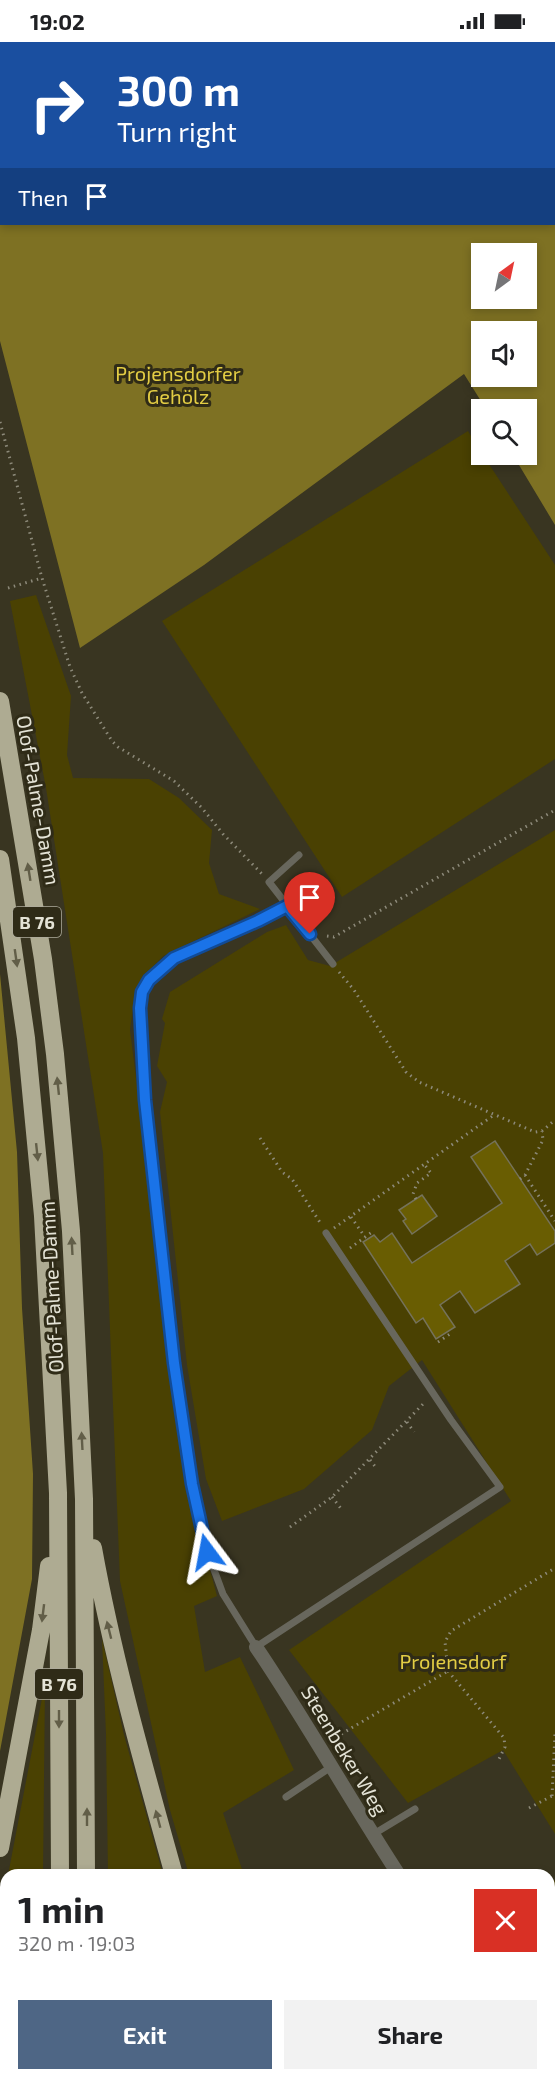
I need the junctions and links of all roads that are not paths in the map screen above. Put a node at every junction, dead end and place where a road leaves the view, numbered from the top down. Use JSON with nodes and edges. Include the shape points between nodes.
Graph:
{"nodes":[{"id":1,"x":0,"y":701,"type":"edge"},
{"id":2,"x":299,"y":855,"type":"dead end"},
{"id":3,"x":0,"y":859,"type":"edge"},
{"id":4,"x":287,"y":906,"type":"junction"},
{"id":5,"x":333,"y":964,"type":"road end"},
{"id":6,"x":327,"y":1233,"type":"road end"},
{"id":7,"x":58,"y":1493,"type":"junction"},
{"id":8,"x":84,"y":1499,"type":"junction"},
{"id":9,"x":256,"y":1647,"type":"junction"},
{"id":10,"x":331,"y":1767,"type":"junction"},
{"id":11,"x":286,"y":1797,"type":"dead end"},
{"id":12,"x":415,"y":1809,"type":"dead end"},
{"id":13,"x":372,"y":1835,"type":"junction"},
{"id":14,"x":0,"y":1848,"type":"edge"},
{"id":15,"x":60,"y":1869,"type":"edge"},
{"id":16,"x":86,"y":1869,"type":"edge"},
{"id":17,"x":172,"y":1869,"type":"edge"},
{"id":18,"x":395,"y":1869,"type":"edge"}],
"edges":[{"from":8,"to":1,"type":"highway","name":"Olof-Palme-Damm","number":"B 76","one_way":true,"via":[[71,1231],[58,1084],[43,959]]},
{"from":2,"to":4,"type":"lane","via":[[269,882]]},
{"from":3,"to":7,"type":"highway","name":"Olof-Palme-Damm","number":"B 76","one_way":true,"via":[[24,1027],[44,1216]]},
{"from":4,"to":5,"type":"lane"},
{"from":4,"to":9,"type":"lane","via":[[174,958],[149,980],[140,1008],[145,1100],[174,1363],[192,1484],[207,1552],[223,1594]]},
{"from":6,"to":9,"type":"lane","via":[[500,1487]]},
{"from":7,"to":14,"type":"highway","one_way":true,"via":[[41,1630]]},
{"from":7,"to":15,"type":"highway","name":"Olof-Palme-Damm","number":"B 76","one_way":true},
{"from":16,"to":8,"type":"highway","name":"Olof-Palme-Damm","number":"B 76","one_way":true},
{"from":17,"to":8,"type":"highway","one_way":true,"via":[[107,1621]]},
{"from":9,"to":10,"type":"street","name":"Steenbeker Weg"},
{"from":10,"to":11,"type":"lane"},
{"from":10,"to":13,"type":"street","name":"Steenbeker Weg"},
{"from":12,"to":13,"type":"lane"},
{"from":13,"to":18,"type":"street","name":"Steenbeker Weg"}]}
